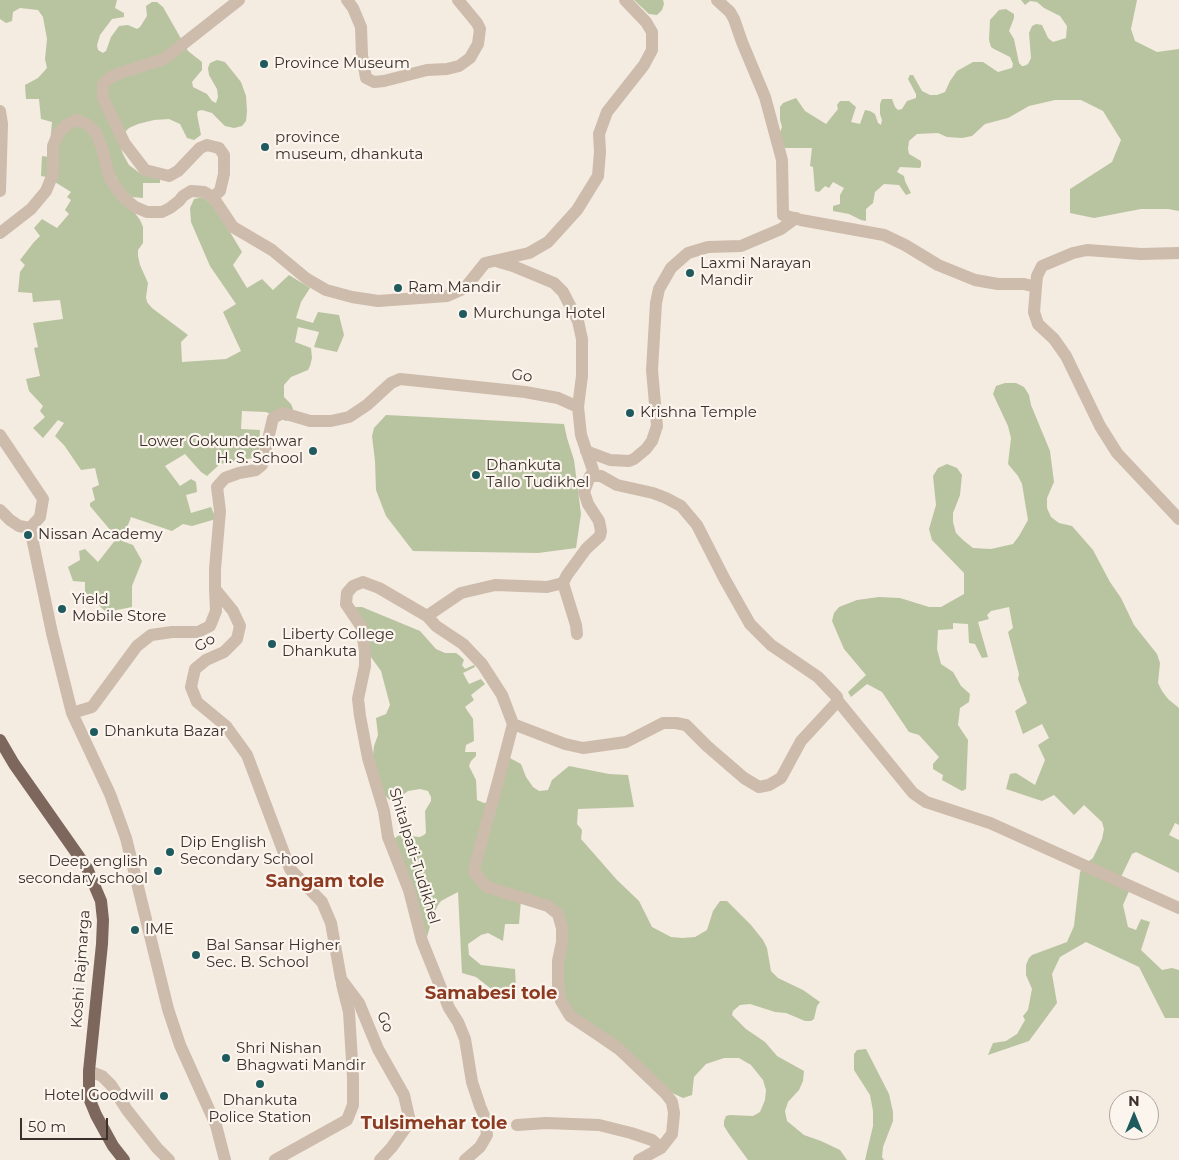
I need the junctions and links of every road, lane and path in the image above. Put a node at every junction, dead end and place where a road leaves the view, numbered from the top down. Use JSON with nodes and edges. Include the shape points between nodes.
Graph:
{"nodes":[{"id":1,"x":239,"y":0,"type":"edge"},
{"id":2,"x":346,"y":0,"type":"edge"},
{"id":3,"x":458,"y":0,"type":"edge"},
{"id":4,"x":625,"y":0,"type":"edge"},
{"id":5,"x":717,"y":0,"type":"edge"},
{"id":6,"x":0,"y":112,"type":"edge"},
{"id":7,"x":0,"y":191,"type":"edge"},
{"id":8,"x":213,"y":197,"type":"junction"},
{"id":9,"x":796,"y":218,"type":"junction"},
{"id":10,"x":0,"y":233,"type":"edge"},
{"id":11,"x":1179,"y":253,"type":"edge"},
{"id":12,"x":492,"y":261,"type":"junction"},
{"id":13,"x":1036,"y":287,"type":"junction"},
{"id":14,"x":578,"y":407,"type":"junction"},
{"id":15,"x":0,"y":435,"type":"edge"},
{"id":16,"x":586,"y":451,"type":"junction"},
{"id":17,"x":598,"y":476,"type":"junction"},
{"id":18,"x":0,"y":510,"type":"edge"},
{"id":19,"x":1179,"y":519,"type":"edge"},
{"id":20,"x":30,"y":528,"type":"junction"},
{"id":21,"x":563,"y":583,"type":"junction"},
{"id":22,"x":215,"y":589,"type":"junction"},
{"id":23,"x":427,"y":616,"type":"junction"},
{"id":24,"x":577,"y":634,"type":"dead end"},
{"id":25,"x":838,"y":701,"type":"junction"},
{"id":26,"x":72,"y":714,"type":"junction"},
{"id":27,"x":513,"y":724,"type":"junction"},
{"id":28,"x":0,"y":740,"type":"edge"},
{"id":29,"x":1179,"y":908,"type":"edge"},
{"id":30,"x":341,"y":979,"type":"junction"},
{"id":31,"x":89,"y":1071,"type":"junction"},
{"id":32,"x":517,"y":1125,"type":"dead end"},
{"id":33,"x":661,"y":1148,"type":"junction"},
{"id":34,"x":124,"y":1160,"type":"edge"},
{"id":35,"x":169,"y":1160,"type":"edge"},
{"id":36,"x":226,"y":1160,"type":"edge"},
{"id":37,"x":275,"y":1160,"type":"edge"},
{"id":38,"x":380,"y":1160,"type":"edge"},
{"id":39,"x":465,"y":1160,"type":"edge"},
{"id":40,"x":639,"y":1160,"type":"edge"}],
"edges":[{"from":1,"to":8,"type":"street","via":[[164,59],[120,73],[103,84],[106,106],[125,144],[145,170],[169,176],[200,148],[207,145],[219,148],[224,155],[224,174],[220,190]]},
{"from":2,"to":3,"type":"street","via":[[361,27],[366,78],[374,82],[459,66],[470,58],[478,44],[480,29]]},
{"from":4,"to":12,"type":"street","via":[[652,32],[652,50],[607,112],[599,134],[598,176],[577,210],[548,242],[529,253]]},
{"from":5,"to":9,"type":"street","via":[[734,19],[760,83],[782,160],[783,215]]},
{"from":6,"to":7,"type":"street"},
{"from":8,"to":10,"type":"street","via":[[191,191],[162,212],[147,212],[135,207],[110,179],[96,133],[77,120],[58,134],[53,146],[53,174],[46,191],[31,209]]},
{"from":8,"to":12,"type":"street","via":[[233,227],[272,250],[307,279],[326,290],[352,298],[378,301],[447,296],[465,288],[485,263]]},
{"from":9,"to":13,"type":"street","via":[[884,235],[938,265],[975,280]]},
{"from":9,"to":16,"type":"street","via":[[781,229],[741,246],[708,247],[688,253],[671,268],[659,288],[656,304],[652,370],[657,426],[652,441],[629,461],[610,460]]},
{"from":11,"to":13,"type":"street","via":[[1087,250],[1073,253],[1042,266]]},
{"from":12,"to":14,"type":"street","via":[[538,275],[563,292],[578,321],[582,339]]},
{"from":13,"to":19,"type":"street","via":[[1034,312],[1038,324],[1066,356],[1100,426],[1117,453]]},
{"from":14,"to":16,"type":"street"},
{"from":14,"to":22,"type":"street","name":"Go","via":[[541,395],[400,379],[348,417],[331,421],[310,420],[283,413],[272,418],[262,465],[256,470],[225,478],[217,487],[220,523]]},
{"from":15,"to":20,"type":"street","via":[[43,499],[40,517]]},
{"from":16,"to":17,"type":"street"},
{"from":17,"to":21,"type":"street","via":[[590,476],[584,492],[599,521],[600,536],[586,549]]},
{"from":17,"to":25,"type":"street","via":[[617,485],[653,493],[681,506],[697,525],[750,624],[771,645],[818,677]]},
{"from":18,"to":20,"type":"street","via":[[19,526]]},
{"from":20,"to":26,"type":"street"},
{"from":21,"to":23,"type":"street","via":[[547,587],[495,585],[461,592]]},
{"from":21,"to":24,"type":"street"},
{"from":22,"to":26,"type":"street","via":[[216,611],[210,626],[198,632],[151,635],[136,646],[92,707]]},
{"from":22,"to":30,"type":"street","name":"Go","via":[[233,611],[240,626],[237,639],[224,652],[195,669],[191,688],[197,702],[226,726],[247,755],[290,869],[322,902],[331,923]]},
{"from":23,"to":27,"type":"street","via":[[463,644],[482,664],[502,695]]},
{"from":23,"to":39,"type":"street","name":"Shitalpati-Tudikhel","via":[[363,582],[347,593],[346,604],[361,626],[365,666],[358,699],[360,716],[388,837],[409,890],[422,941],[465,1039],[472,1082],[485,1118],[487,1134],[480,1147]]},
{"from":25,"to":27,"type":"street","via":[[801,741],[781,778],[759,787],[744,778],[686,725],[663,723],[626,742],[583,748]]},
{"from":25,"to":29,"type":"street","via":[[913,793],[926,802],[990,823]]},
{"from":26,"to":36,"type":"street","via":[[110,794],[126,838],[168,1009],[180,1045],[216,1125]]},
{"from":27,"to":33,"type":"street","via":[[474,872],[487,887],[548,906],[558,914],[562,928],[558,961],[561,1001],[570,1016],[618,1048],[672,1102],[672,1134]]},
{"from":28,"to":31,"type":"main road","name":"Koshi Rajmarga","via":[[87,868],[101,901],[102,944]]},
{"from":30,"to":37,"type":"street","via":[[350,1021],[353,1096],[350,1112],[347,1120]]},
{"from":30,"to":38,"type":"street","name":"Go","via":[[359,1002],[378,1049],[407,1105],[409,1117],[406,1127]]},
{"from":31,"to":34,"type":"main road","name":"Koshi Rajmarga","via":[[88,1098]]},
{"from":31,"to":35,"type":"street","via":[[102,1076],[111,1085],[156,1148]]},
{"from":32,"to":33,"type":"street","via":[[599,1125],[631,1132],[652,1140]]},
{"from":33,"to":40,"type":"street"}]}
